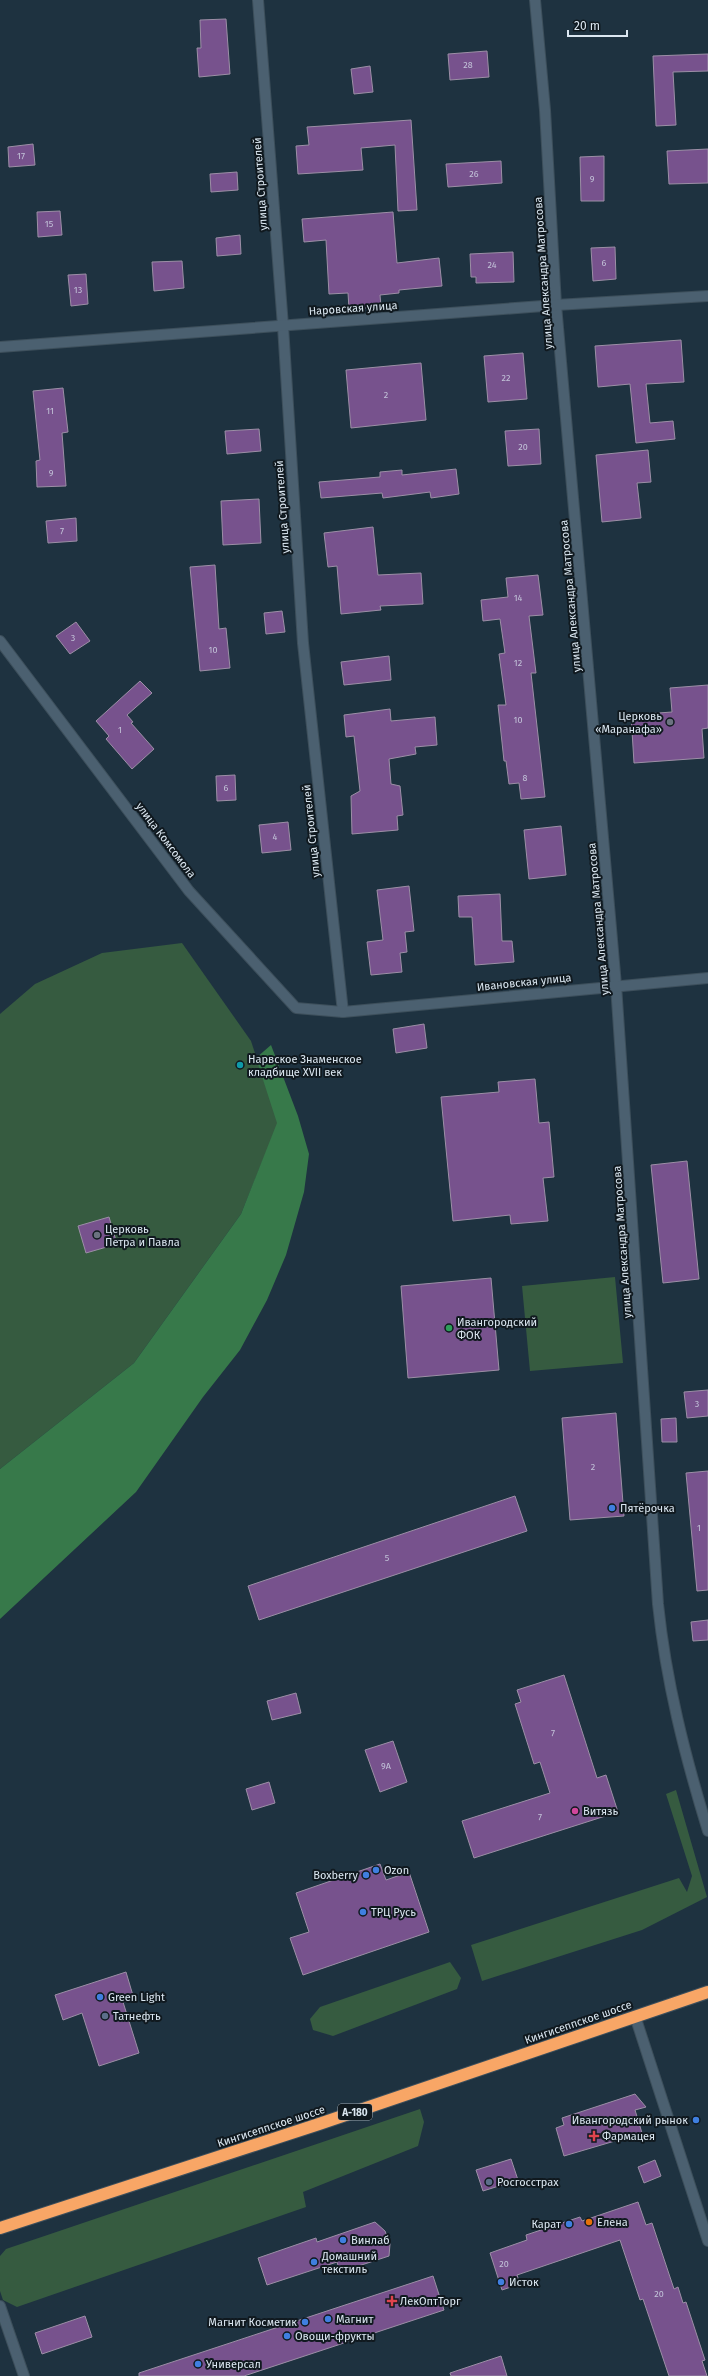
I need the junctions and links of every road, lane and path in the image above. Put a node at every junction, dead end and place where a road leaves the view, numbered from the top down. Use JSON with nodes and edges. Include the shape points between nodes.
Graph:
{"nodes":[{"id":1,"x":258,"y":0,"type":"edge"},
{"id":2,"x":535,"y":0,"type":"edge"},
{"id":3,"x":708,"y":296,"type":"edge"},
{"id":4,"x":556,"y":305,"type":"junction"},
{"id":5,"x":282,"y":326,"type":"junction"},
{"id":6,"x":0,"y":347,"type":"edge"},
{"id":7,"x":0,"y":641,"type":"edge"},
{"id":8,"x":708,"y":978,"type":"edge"},
{"id":9,"x":616,"y":985,"type":"junction"},
{"id":10,"x":343,"y":1012,"type":"junction"},
{"id":11,"x":708,"y":1831,"type":"edge"},
{"id":12,"x":708,"y":1992,"type":"edge"},
{"id":13,"x":635,"y":2016,"type":"junction"},
{"id":14,"x":0,"y":2228,"type":"edge"},
{"id":15,"x":708,"y":2241,"type":"edge"},
{"id":16,"x":0,"y":2306,"type":"edge"},
{"id":17,"x":24,"y":2376,"type":"edge"}],
"edges":[{"from":1,"to":5,"type":"street","name":"улица Строителей"},
{"from":2,"to":4,"type":"street","name":"улица Александра Матросова","via":[[545,110]]},
{"from":3,"to":4,"type":"street","name":"Наровская улица"},
{"from":4,"to":5,"type":"street","name":"Наровская улица"},
{"from":4,"to":9,"type":"street","name":"улица Александра Матросова"},
{"from":5,"to":6,"type":"street","name":"Наровская улица"},
{"from":5,"to":10,"type":"street","name":"улица Строителей","via":[[302,643]]},
{"from":7,"to":10,"type":"street","name":"улица Комсомола","via":[[189,891],[296,1008]]},
{"from":8,"to":9,"type":"street","name":"Ивановская улица"},
{"from":9,"to":10,"type":"street","name":"Ивановская улица"},
{"from":9,"to":11,"type":"street","name":"улица Александра Матросова","via":[[663,1657],[681,1738]]},
{"from":12,"to":13,"type":"highway","name":"Кингисеппское шоссе","number":"А-180"},
{"from":13,"to":14,"type":"highway","name":"Кингисеппское шоссе","number":"А-180","via":[[320,2124]]},
{"from":13,"to":15,"type":"street"},
{"from":16,"to":17,"type":"street"}]}
